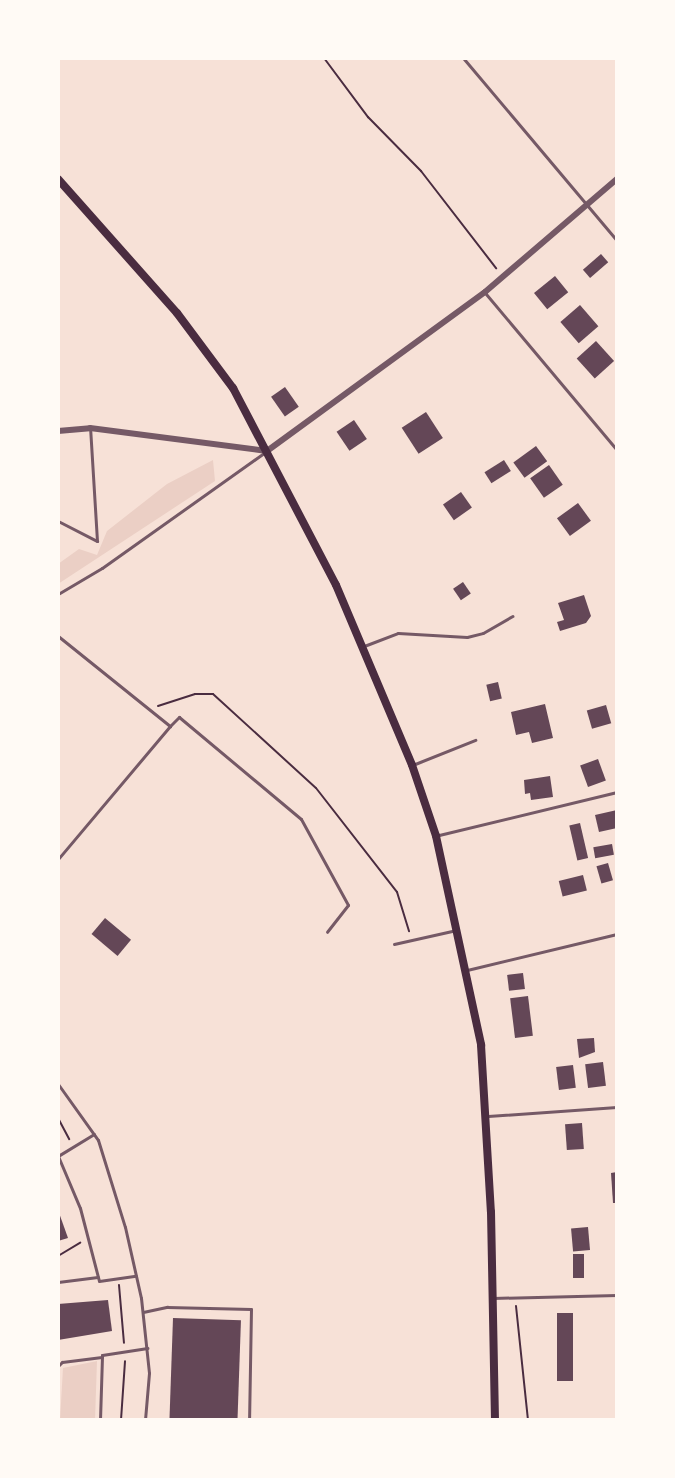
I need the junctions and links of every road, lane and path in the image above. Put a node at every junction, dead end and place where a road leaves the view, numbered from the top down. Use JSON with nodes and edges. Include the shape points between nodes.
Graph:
{"nodes":[{"id":1,"x":324,"y":58,"type":"edge"},
{"id":2,"x":464,"y":59,"type":"edge"},
{"id":3,"x":58,"y":179,"type":"edge"},
{"id":4,"x":617,"y":179,"type":"edge"},
{"id":5,"x":585,"y":207,"type":"junction"},
{"id":6,"x":617,"y":241,"type":"edge"},
{"id":7,"x":502,"y":275,"type":"junction"},
{"id":8,"x":485,"y":292,"type":"junction"},
{"id":9,"x":90,"y":428,"type":"junction"},
{"id":10,"x":58,"y":431,"type":"edge"},
{"id":11,"x":617,"y":450,"type":"edge"},
{"id":12,"x":267,"y":451,"type":"junction"},
{"id":13,"x":58,"y":521,"type":"edge"},
{"id":14,"x":58,"y":594,"type":"edge"},
{"id":15,"x":512,"y":616,"type":"dead end"},
{"id":16,"x":58,"y":636,"type":"edge"},
{"id":17,"x":364,"y":646,"type":"junction"},
{"id":18,"x":145,"y":706,"type":"junction"},
{"id":19,"x":170,"y":726,"type":"junction"},
{"id":20,"x":475,"y":740,"type":"dead end"},
{"id":21,"x":412,"y":765,"type":"junction"},
{"id":22,"x":617,"y":792,"type":"edge"},
{"id":23,"x":436,"y":836,"type":"junction"},
{"id":24,"x":58,"y":859,"type":"edge"},
{"id":25,"x":458,"y":930,"type":"junction"},
{"id":26,"x":327,"y":932,"type":"dead end"},
{"id":27,"x":617,"y":934,"type":"edge"},
{"id":28,"x":412,"y":940,"type":"junction"},
{"id":29,"x":394,"y":944,"type":"dead end"},
{"id":30,"x":467,"y":970,"type":"junction"},
{"id":31,"x":58,"y":1084,"type":"edge"},
{"id":32,"x":617,"y":1107,"type":"edge"},
{"id":33,"x":488,"y":1116,"type":"junction"},
{"id":34,"x":58,"y":1118,"type":"edge"},
{"id":35,"x":94,"y":1134,"type":"junction"},
{"id":36,"x":58,"y":1146,"type":"edge"},
{"id":37,"x":78,"y":1232,"type":"dead end"},
{"id":38,"x":81,"y":1243,"type":"junction"},
{"id":39,"x":84,"y":1255,"type":"dead end"},
{"id":40,"x":58,"y":1256,"type":"edge"},
{"id":41,"x":136,"y":1276,"type":"junction"},
{"id":42,"x":98,"y":1277,"type":"junction"},
{"id":43,"x":119,"y":1281,"type":"dead end"},
{"id":44,"x":58,"y":1282,"type":"edge"},
{"id":45,"x":617,"y":1295,"type":"edge"},
{"id":46,"x":515,"y":1297,"type":"junction"},
{"id":47,"x":493,"y":1298,"type":"junction"},
{"id":48,"x":143,"y":1312,"type":"junction"},
{"id":49,"x":147,"y":1348,"type":"junction"},
{"id":50,"x":125,"y":1351,"type":"junction"},
{"id":51,"x":102,"y":1357,"type":"junction"},
{"id":52,"x":58,"y":1366,"type":"edge"},
{"id":53,"x":100,"y":1420,"type":"edge"},
{"id":54,"x":121,"y":1420,"type":"edge"},
{"id":55,"x":145,"y":1420,"type":"edge"},
{"id":56,"x":249,"y":1420,"type":"edge"},
{"id":57,"x":495,"y":1420,"type":"edge"},
{"id":58,"x":528,"y":1420,"type":"edge"}],
"edges":[{"from":1,"to":7,"type":"path"},
{"from":2,"to":5,"type":"lane"},
{"from":3,"to":12,"type":"main road","via":[[211,356]]},
{"from":4,"to":5,"type":"street"},
{"from":5,"to":6,"type":"lane"},
{"from":5,"to":7,"type":"street"},
{"from":7,"to":8,"type":"street"},
{"from":8,"to":11,"type":"lane"},
{"from":8,"to":12,"type":"street"},
{"from":9,"to":10,"type":"street"},
{"from":9,"to":12,"type":"street"},
{"from":9,"to":13,"type":"lane","via":[[97,541]]},
{"from":12,"to":14,"type":"lane"},
{"from":12,"to":17,"type":"main road"},
{"from":15,"to":17,"type":"lane","via":[[467,637],[398,633]]},
{"from":16,"to":18,"type":"lane"},
{"from":17,"to":21,"type":"main road"},
{"from":18,"to":19,"type":"lane"},
{"from":18,"to":28,"type":"path","via":[[213,694],[316,788],[397,892]]},
{"from":19,"to":24,"type":"lane"},
{"from":19,"to":26,"type":"lane","via":[[179,717],[301,819],[348,905]]},
{"from":20,"to":21,"type":"lane"},
{"from":21,"to":23,"type":"main road"},
{"from":22,"to":23,"type":"lane"},
{"from":23,"to":25,"type":"main road"},
{"from":25,"to":28,"type":"lane"},
{"from":25,"to":30,"type":"main road"},
{"from":27,"to":30,"type":"lane"},
{"from":28,"to":29,"type":"lane"},
{"from":30,"to":33,"type":"main road"},
{"from":31,"to":35,"type":"lane"},
{"from":32,"to":33,"type":"lane"},
{"from":33,"to":47,"type":"main road"},
{"from":34,"to":36,"type":"path","via":[[70,1139]]},
{"from":35,"to":41,"type":"lane"},
{"from":35,"to":42,"type":"lane","via":[[58,1156],[80,1208]]},
{"from":37,"to":38,"type":"path"},
{"from":38,"to":39,"type":"path"},
{"from":38,"to":40,"type":"path"},
{"from":41,"to":42,"type":"lane","via":[[99,1281]]},
{"from":41,"to":48,"type":"lane"},
{"from":42,"to":44,"type":"lane"},
{"from":43,"to":50,"type":"path"},
{"from":45,"to":46,"type":"lane"},
{"from":46,"to":47,"type":"lane"},
{"from":46,"to":58,"type":"path"},
{"from":47,"to":57,"type":"main road"},
{"from":48,"to":49,"type":"lane"},
{"from":48,"to":56,"type":"lane","via":[[167,1307],[251,1309]]},
{"from":49,"to":50,"type":"lane"},
{"from":49,"to":55,"type":"lane"},
{"from":50,"to":51,"type":"lane"},
{"from":50,"to":54,"type":"path"},
{"from":51,"to":52,"type":"lane"},
{"from":51,"to":53,"type":"lane"}]}
